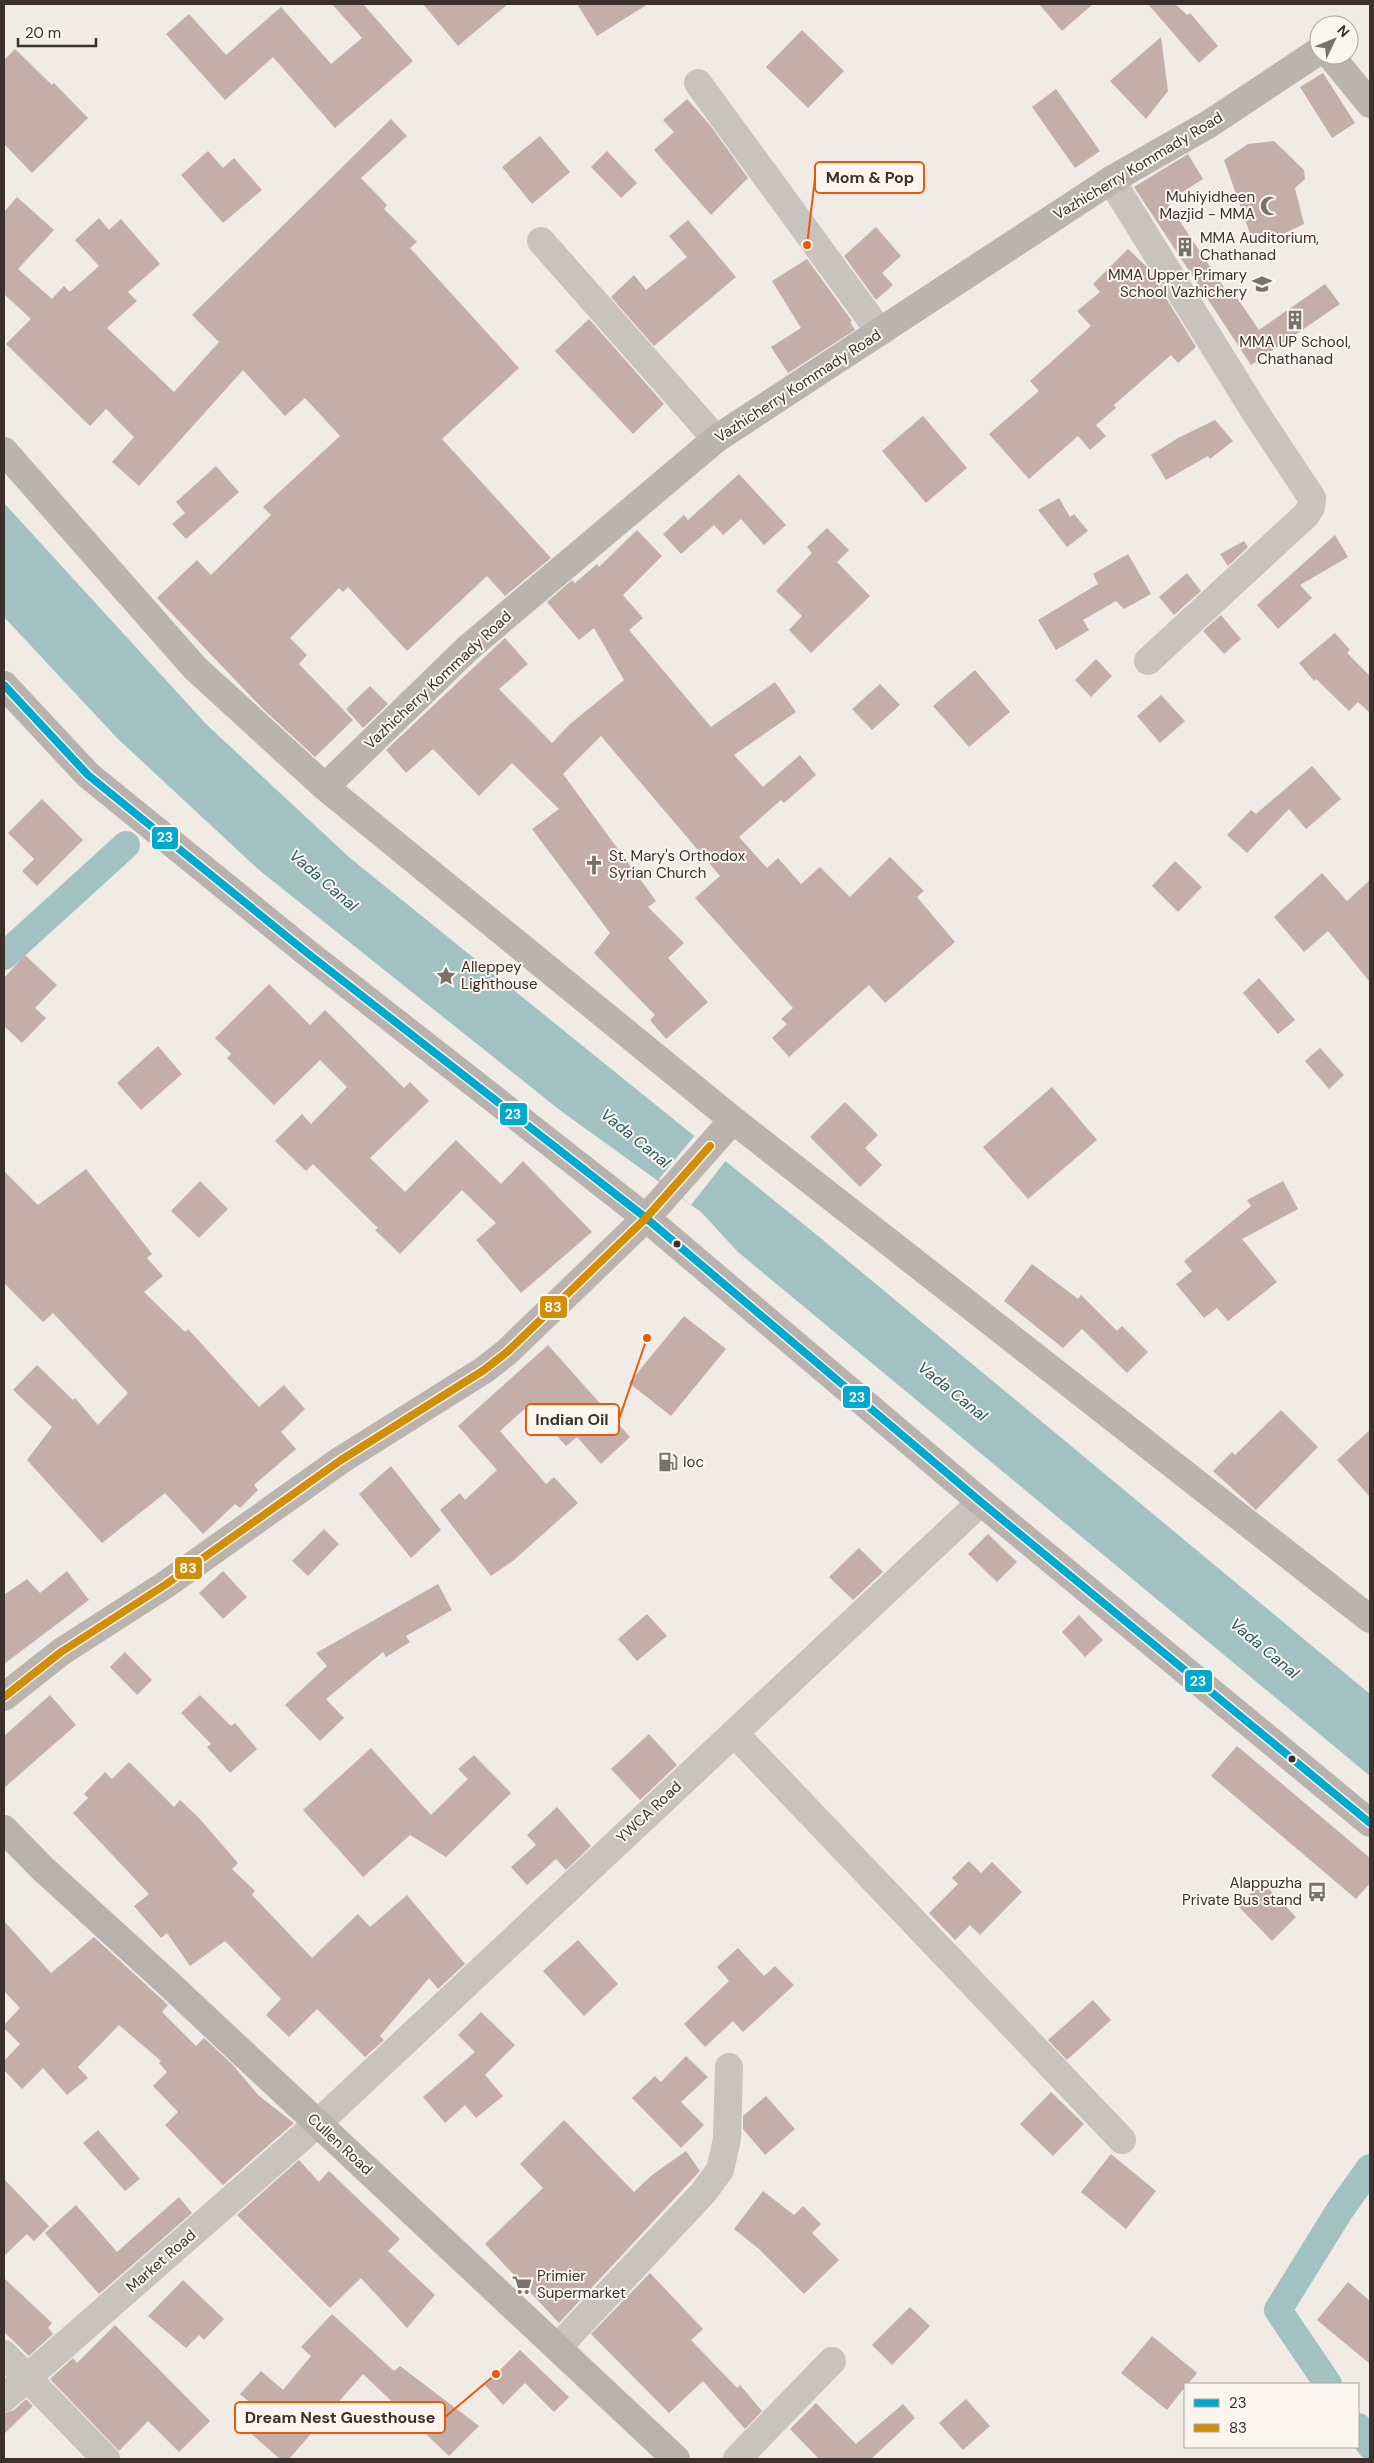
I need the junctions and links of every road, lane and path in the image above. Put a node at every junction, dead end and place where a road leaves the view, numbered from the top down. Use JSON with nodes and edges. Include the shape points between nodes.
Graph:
{"nodes":[{"id":1,"x":1309,"y":58,"type":"edge"},
{"id":2,"x":1338,"y":65,"type":"edge"},
{"id":3,"x":698,"y":83,"type":"dead end"},
{"id":4,"x":1370,"y":104,"type":"edge"},
{"id":5,"x":1111,"y":180,"type":"junction"},
{"id":6,"x":541,"y":241,"type":"dead end"},
{"id":7,"x":880,"y":332,"type":"junction"},
{"id":8,"x":716,"y":440,"type":"junction"},
{"id":9,"x":4,"y":451,"type":"edge"},
{"id":10,"x":1148,"y":660,"type":"dead end"},
{"id":11,"x":4,"y":686,"type":"edge"},
{"id":12,"x":325,"y":787,"type":"junction"},
{"id":13,"x":734,"y":1120,"type":"junction"},
{"id":14,"x":646,"y":1218,"type":"junction"},
{"id":15,"x":980,"y":1502,"type":"junction"},
{"id":16,"x":1367,"y":1612,"type":"edge"},
{"id":17,"x":4,"y":1697,"type":"edge"},
{"id":18,"x":734,"y":1733,"type":"junction"},
{"id":19,"x":1370,"y":1823,"type":"edge"},
{"id":20,"x":4,"y":1829,"type":"edge"},
{"id":21,"x":729,"y":2067,"type":"dead end"},
{"id":22,"x":318,"y":2123,"type":"junction"},
{"id":23,"x":1122,"y":2140,"type":"dead end"},
{"id":24,"x":558,"y":2347,"type":"junction"},
{"id":25,"x":4,"y":2354,"type":"edge"},
{"id":26,"x":832,"y":2361,"type":"dead end"},
{"id":27,"x":28,"y":2378,"type":"junction"},
{"id":28,"x":4,"y":2398,"type":"edge"},
{"id":29,"x":106,"y":2459,"type":"edge"},
{"id":30,"x":676,"y":2459,"type":"edge"},
{"id":31,"x":737,"y":2459,"type":"edge"}],
"edges":[{"from":1,"to":5,"type":"main road","name":"Vazhicherry Kommady Road","via":[[1209,124]]},
{"from":2,"to":4,"type":"main road"},
{"from":3,"to":7,"type":"street"},
{"from":5,"to":7,"type":"main road","name":"Vazhicherry Kommady Road"},
{"from":5,"to":10,"type":"street","via":[[1254,412],[1312,498],[1312,507],[1306,515]]},
{"from":6,"to":8,"type":"street"},
{"from":7,"to":8,"type":"main road","name":"Vazhicherry Kommady Road"},
{"from":8,"to":12,"type":"main road","name":"Vazhicherry Kommady Road","via":[[468,648]]},
{"from":9,"to":12,"type":"main road","via":[[195,668]]},
{"from":11,"to":14,"type":"main road","via":[[88,775],[306,952]]},
{"from":12,"to":13,"type":"main road"},
{"from":13,"to":14,"type":"main road"},
{"from":13,"to":16,"type":"main road"},
{"from":14,"to":15,"type":"main road"},
{"from":14,"to":17,"type":"main road","via":[[507,1352],[484,1370],[341,1460],[165,1585],[61,1652]]},
{"from":15,"to":18,"type":"street","name":"YWCA Road"},
{"from":15,"to":19,"type":"main road"},
{"from":18,"to":22,"type":"street","name":"YWCA Road"},
{"from":18,"to":23,"type":"street"},
{"from":20,"to":22,"type":"main road","name":"Cullen Road"},
{"from":21,"to":24,"type":"street","via":[[727,2139],[720,2170],[703,2193]]},
{"from":22,"to":24,"type":"main road","name":"Cullen Road"},
{"from":22,"to":27,"type":"street","name":"Market Road"},
{"from":24,"to":30,"type":"main road","name":"Cullen Road"},
{"from":25,"to":27,"type":"street"},
{"from":26,"to":31,"type":"street"},
{"from":27,"to":28,"type":"street","name":"Market Road"},
{"from":27,"to":29,"type":"street"}]}
